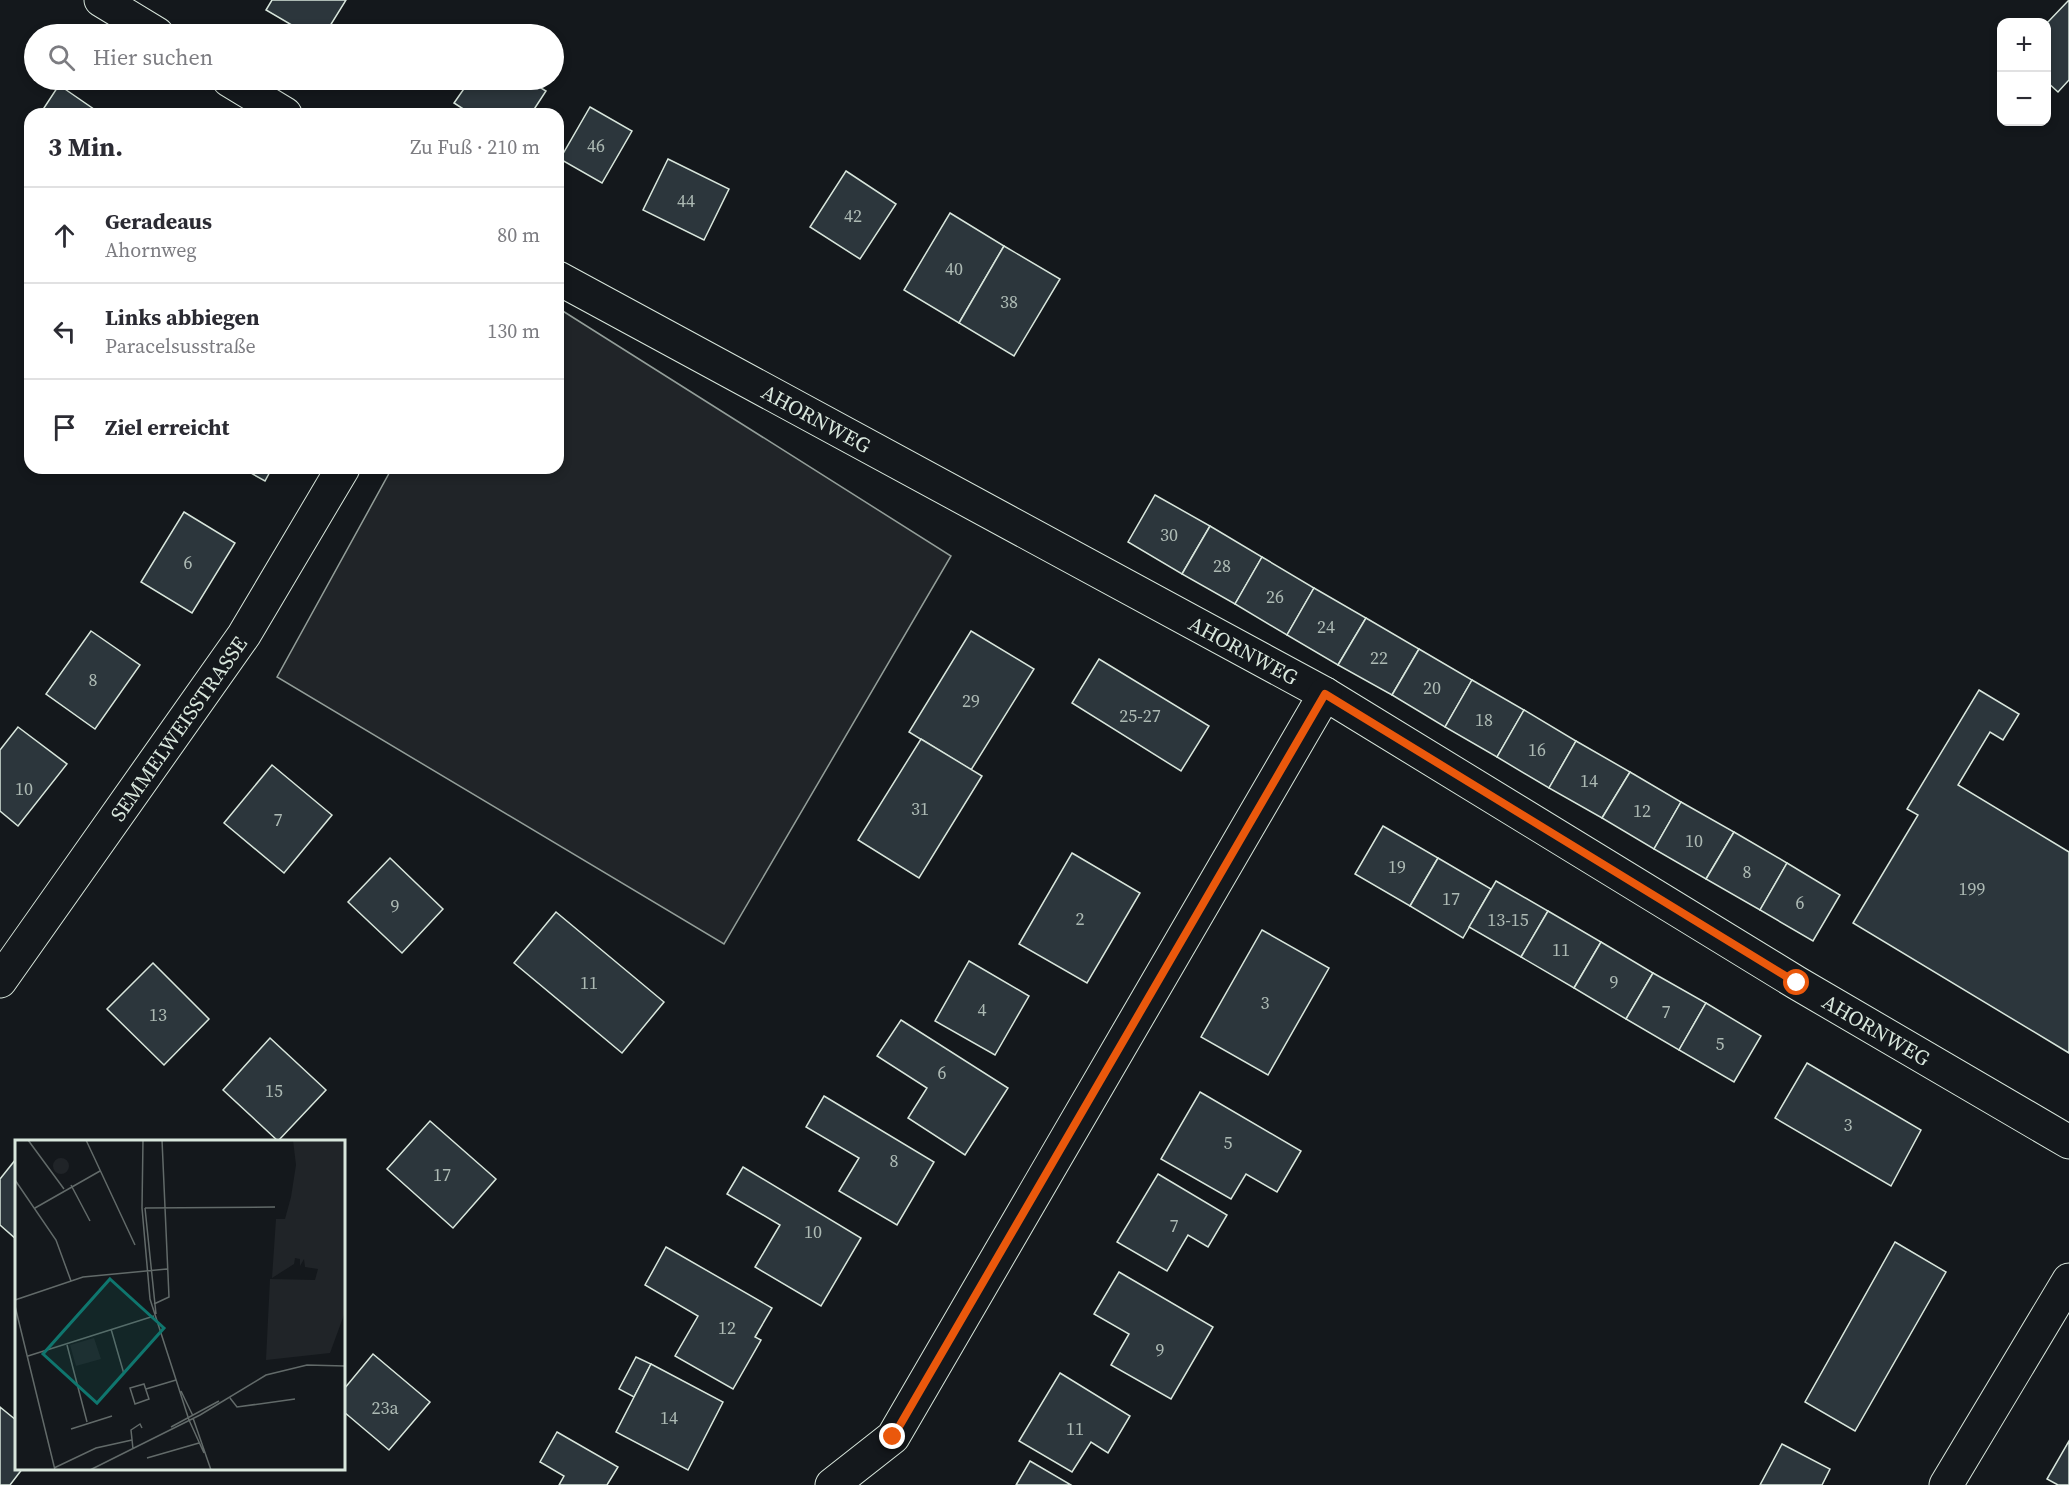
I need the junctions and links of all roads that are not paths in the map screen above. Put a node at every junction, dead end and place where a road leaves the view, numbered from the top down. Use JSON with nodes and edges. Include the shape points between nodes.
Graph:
{"nodes":[{"id":1,"x":101,"y":0,"type":"edge"},
{"id":2,"x":141,"y":24,"type":"edge"},
{"id":3,"x":245,"y":90,"type":"edge"},
{"id":4,"x":275,"y":108,"type":"edge"},
{"id":5,"x":564,"y":281,"type":"edge"},
{"id":6,"x":339,"y":474,"type":"edge"},
{"id":7,"x":1325,"y":694,"type":"junction"},
{"id":8,"x":0,"y":981,"type":"edge"},
{"id":9,"x":2069,"y":1143,"type":"edge"},
{"id":10,"x":2069,"y":1280,"type":"edge"},
{"id":11,"x":832,"y":1485,"type":"edge"},
{"id":12,"x":1947,"y":1485,"type":"edge"}],
"edges":[{"from":1,"to":2,"type":"street"},
{"from":3,"to":4,"type":"street"},
{"from":5,"to":7,"type":"street","name":"AHORNWEG"},
{"from":6,"to":8,"type":"street","name":"SEMMELWEISSTRASSE","via":[[244,635]]},
{"from":7,"to":9,"type":"street","name":"AHORNWEG","via":[[1797,983]]},
{"from":7,"to":11,"type":"street","via":[[893,1437]]},
{"from":10,"to":12,"type":"street"}]}
